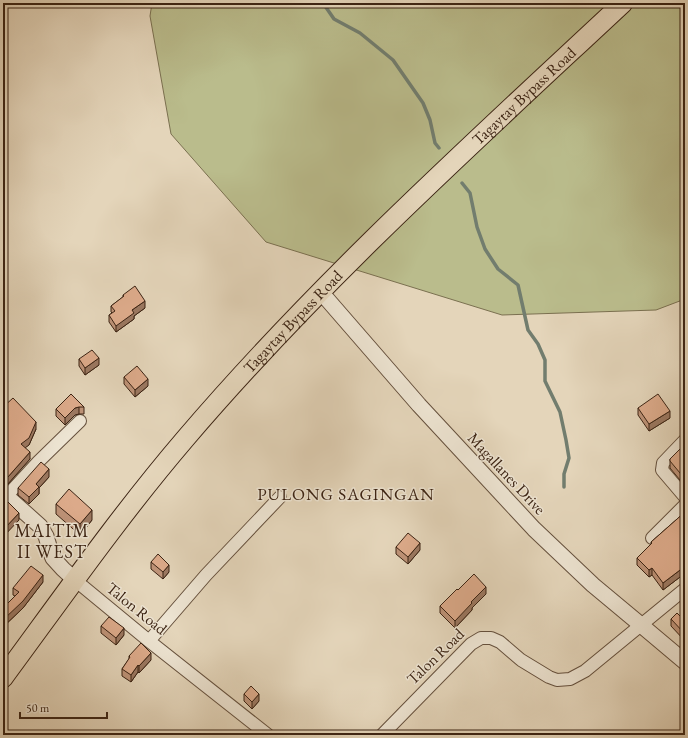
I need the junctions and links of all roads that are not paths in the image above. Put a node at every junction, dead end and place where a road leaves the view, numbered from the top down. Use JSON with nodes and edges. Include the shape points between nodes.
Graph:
{"nodes":[{"id":1,"x":623,"y":3,"type":"edge"},
{"id":2,"x":320,"y":291,"type":"junction"},
{"id":3,"x":80,"y":421,"type":"dead end"},
{"id":4,"x":685,"y":440,"type":"edge"},
{"id":5,"x":4,"y":497,"type":"edge"},
{"id":6,"x":280,"y":497,"type":"dead end"},
{"id":7,"x":685,"y":497,"type":"edge"},
{"id":8,"x":685,"y":505,"type":"edge"},
{"id":9,"x":652,"y":538,"type":"dead end"},
{"id":10,"x":75,"y":580,"type":"junction"},
{"id":11,"x":685,"y":589,"type":"edge"},
{"id":12,"x":641,"y":625,"type":"junction"},
{"id":13,"x":149,"y":641,"type":"junction"},
{"id":14,"x":685,"y":662,"type":"edge"},
{"id":15,"x":3,"y":678,"type":"edge"},
{"id":16,"x":268,"y":735,"type":"edge"},
{"id":17,"x":382,"y":735,"type":"edge"}],
"edges":[{"from":1,"to":2,"type":"main road","name":"Tagaytay Bypass Road","via":[[394,217]]},
{"from":2,"to":10,"type":"main road","name":"Tagaytay Bypass Road","via":[[184,439]]},
{"from":2,"to":12,"type":"street","name":"Magallanes Drive","via":[[419,405],[529,524],[593,585]]},
{"from":3,"to":5,"type":"street"},
{"from":4,"to":7,"type":"street","via":[[662,463],[662,470]]},
{"from":5,"to":10,"type":"street","name":"Talon Road","via":[[40,526],[53,558]]},
{"from":6,"to":13,"type":"street","via":[[206,575]]},
{"from":8,"to":9,"type":"street"},
{"from":10,"to":13,"type":"street","name":"Talon Road"},
{"from":10,"to":15,"type":"main road","name":"Tagaytay Bypass Road"},
{"from":11,"to":12,"type":"street","name":"Talon Road"},
{"from":12,"to":14,"type":"street","name":"Magallanes Drive"},
{"from":12,"to":17,"type":"street","name":"Talon Road","via":[[584,671],[570,678],[557,680],[521,660],[500,642],[491,638],[481,638],[470,644]]},
{"from":13,"to":16,"type":"street","name":"Talon Road"}]}
